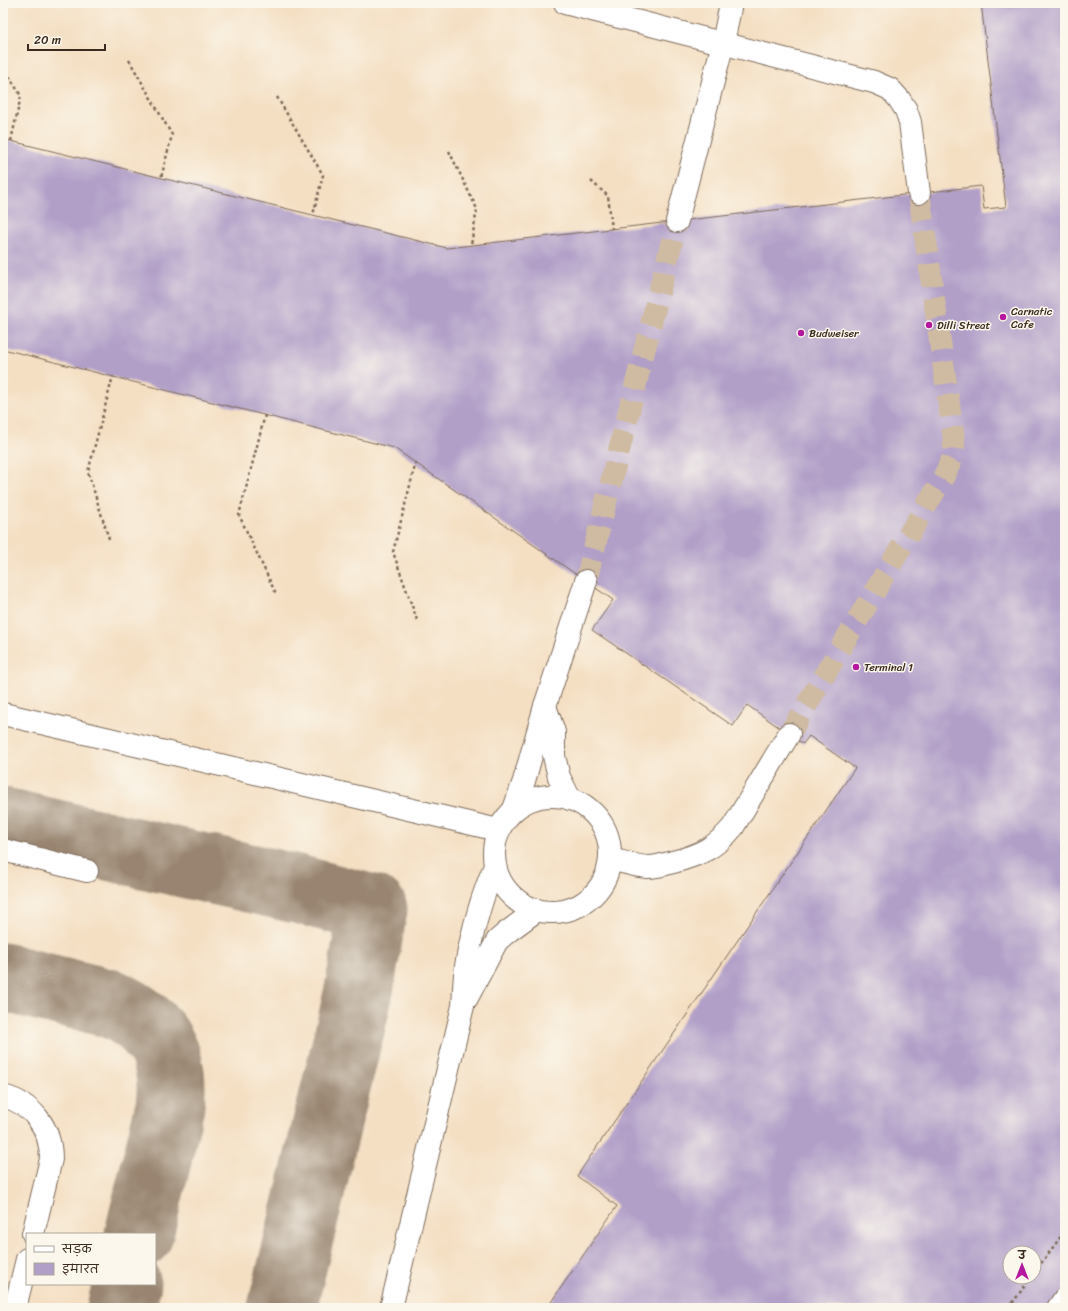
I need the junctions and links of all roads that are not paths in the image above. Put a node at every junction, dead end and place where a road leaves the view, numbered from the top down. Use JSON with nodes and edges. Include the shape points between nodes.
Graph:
{"nodes":[{"id":1,"x":565,"y":3,"type":"edge"},
{"id":2,"x":731,"y":3,"type":"edge"},
{"id":3,"x":724,"y":43,"type":"junction"},
{"id":4,"x":919,"y":193,"type":"tunnel mouth"},
{"id":5,"x":677,"y":221,"type":"tunnel mouth"},
{"id":6,"x":586,"y":582,"type":"tunnel mouth"},
{"id":7,"x":545,"y":706,"type":"junction"},
{"id":8,"x":3,"y":714,"type":"edge"},
{"id":9,"x":789,"y":734,"type":"tunnel mouth"},
{"id":10,"x":570,"y":799,"type":"junction"},
{"id":11,"x":514,"y":809,"type":"junction"},
{"id":12,"x":498,"y":830,"type":"junction"},
{"id":13,"x":3,"y":850,"type":"edge"},
{"id":14,"x":610,"y":859,"type":"junction"},
{"id":15,"x":495,"y":866,"type":"junction"},
{"id":16,"x":87,"y":871,"type":"dead end"},
{"id":17,"x":536,"y":910,"type":"junction"},
{"id":18,"x":463,"y":1006,"type":"junction"},
{"id":19,"x":3,"y":1096,"type":"edge"},
{"id":20,"x":33,"y":1233,"type":"edge"},
{"id":21,"x":26,"y":1263,"type":"edge"},
{"id":22,"x":1065,"y":1298,"type":"edge"},
{"id":23,"x":15,"y":1308,"type":"edge"},
{"id":24,"x":391,"y":1308,"type":"edge"},
{"id":25,"x":1058,"y":1308,"type":"edge"}],
"edges":[{"from":1,"to":3,"type":"lane"},
{"from":2,"to":3,"type":"lane"},
{"from":3,"to":4,"type":"lane","via":[[874,82],[890,89],[899,98],[910,122]]},
{"from":3,"to":5,"type":"lane"},
{"from":6,"to":7,"type":"lane"},
{"from":7,"to":10,"type":"lane","via":[[554,732],[554,756],[559,777]]},
{"from":7,"to":11,"type":"lane"},
{"from":8,"to":12,"type":"lane"},
{"from":9,"to":14,"type":"lane","via":[[733,827],[712,848],[688,858],[648,867]]},
{"from":10,"to":11,"type":"lane","via":[[548,796],[530,800]]},
{"from":10,"to":14,"type":"lane","via":[[582,804],[595,815],[605,830],[610,846]]},
{"from":11,"to":12,"type":"lane"},
{"from":12,"to":15,"type":"lane"},
{"from":13,"to":16,"type":"lane"},
{"from":14,"to":17,"type":"lane","via":[[604,880],[594,894],[581,905],[564,911]]},
{"from":15,"to":17,"type":"lane","via":[[504,887],[515,900]]},
{"from":15,"to":18,"type":"lane","via":[[476,920],[466,966]]},
{"from":17,"to":18,"type":"lane","via":[[497,941]]},
{"from":18,"to":24,"type":"lane"},
{"from":19,"to":20,"type":"lane","via":[[24,1105],[37,1117],[47,1133],[51,1147],[51,1159]]},
{"from":21,"to":23,"type":"lane"},
{"from":22,"to":25,"type":"lane"}]}
